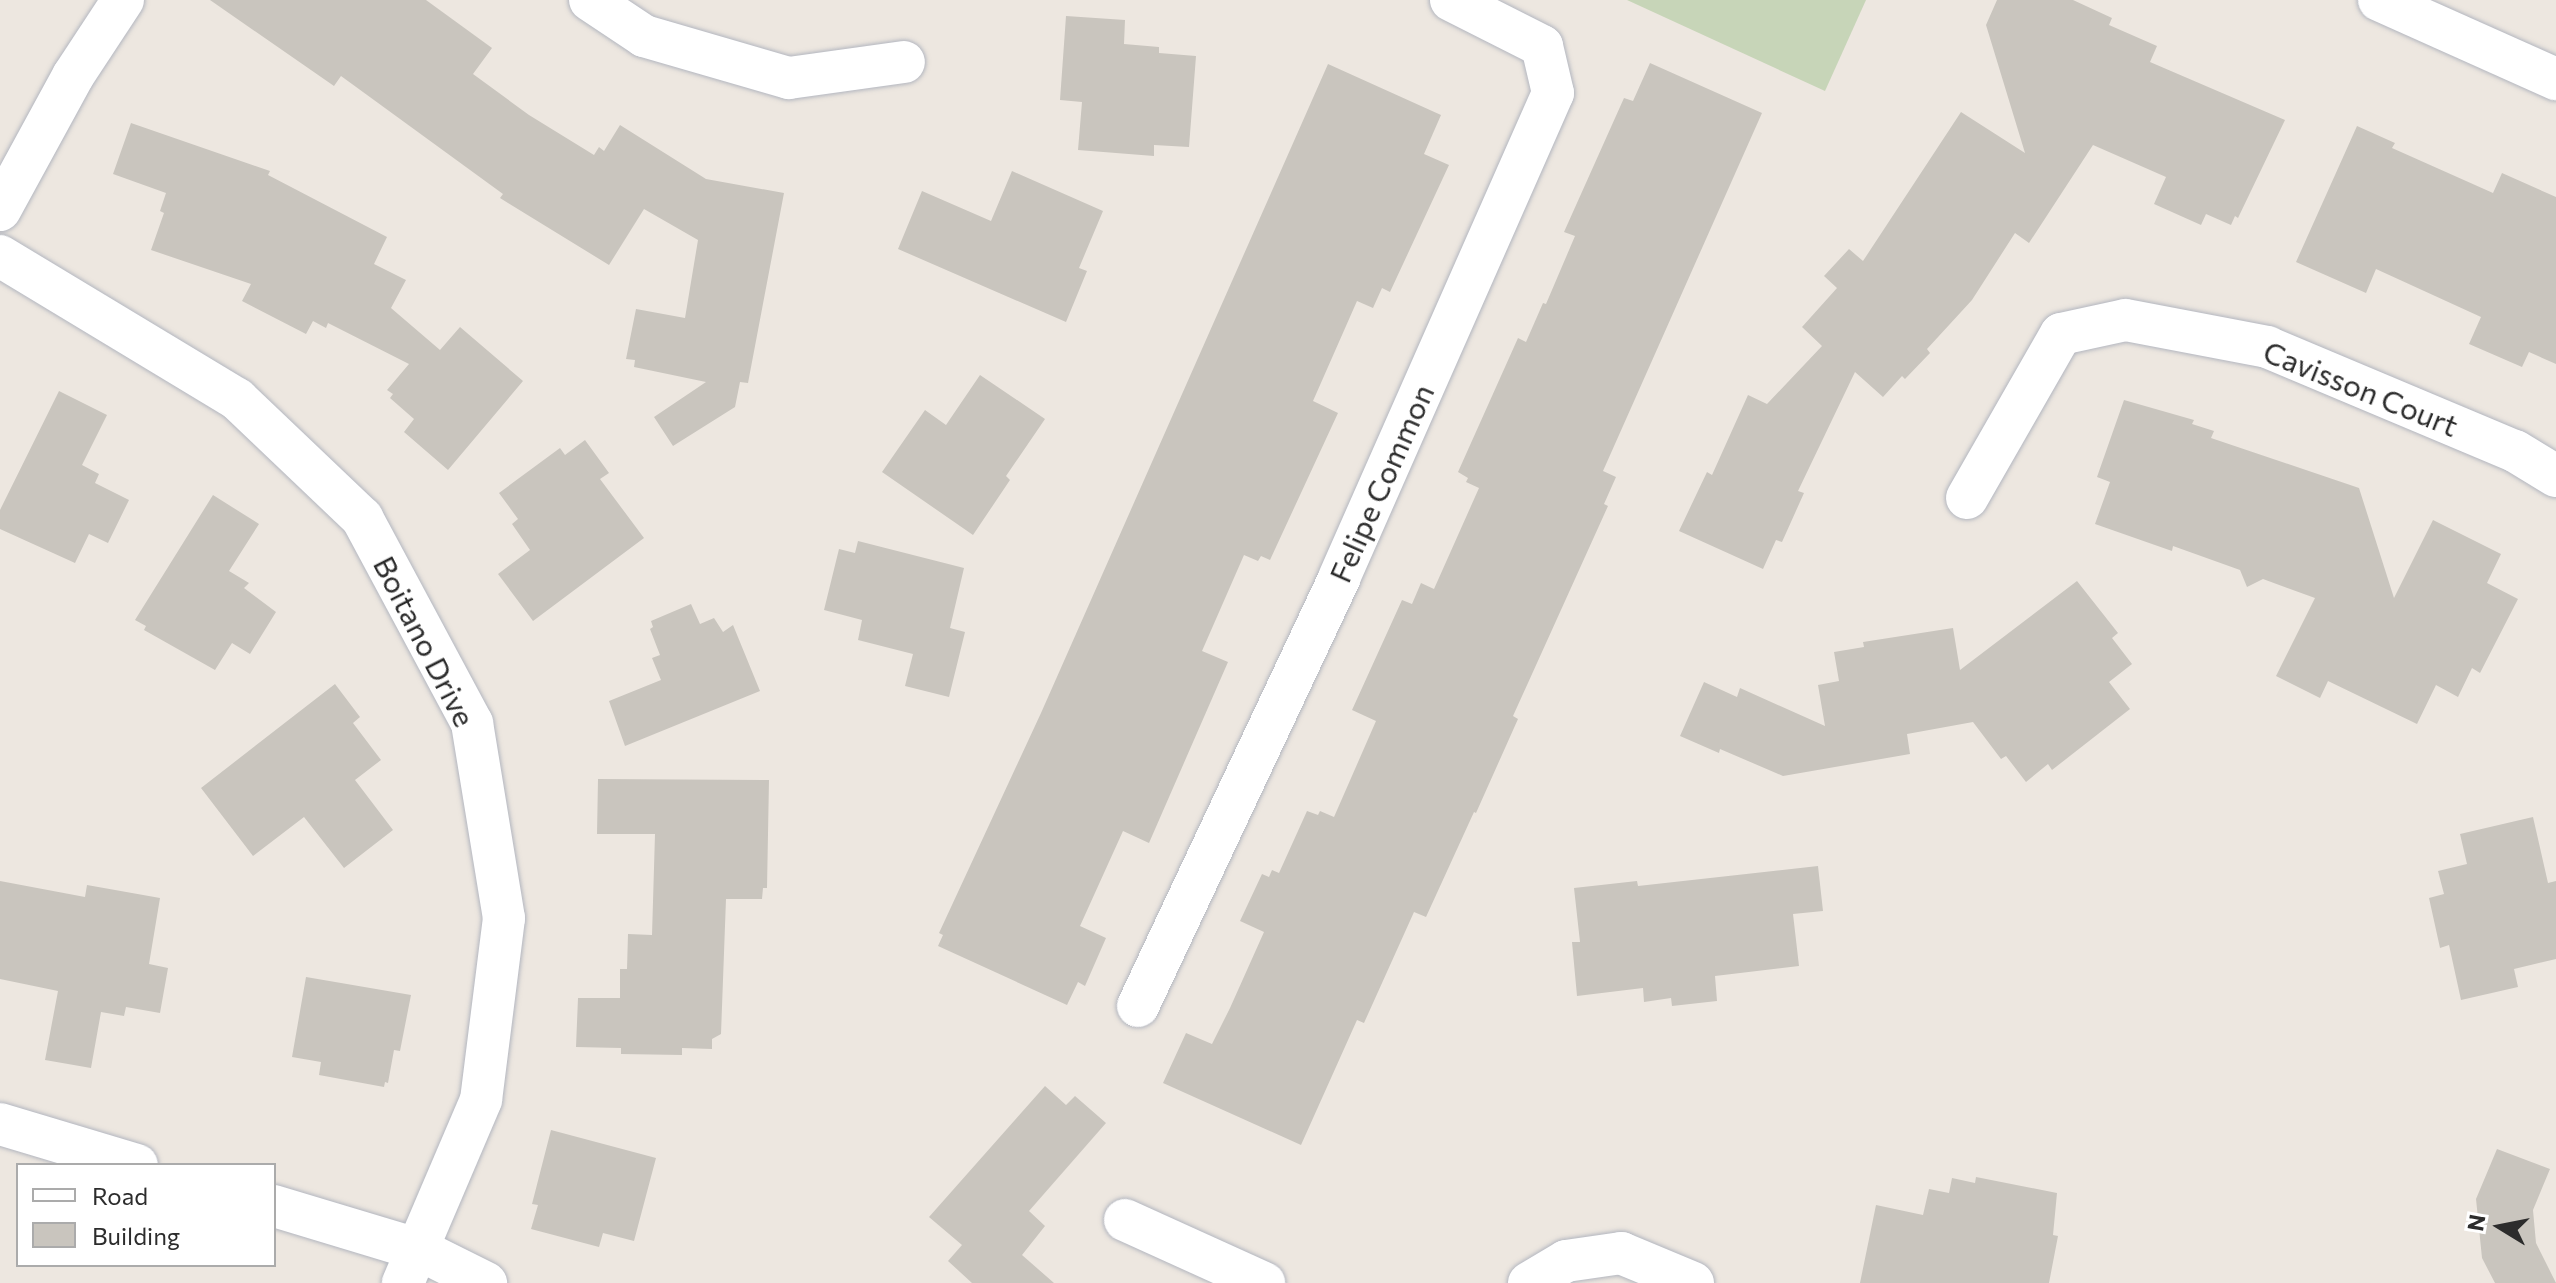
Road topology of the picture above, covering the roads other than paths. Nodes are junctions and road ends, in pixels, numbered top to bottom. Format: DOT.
graph roads {
  1 [pos="123,0"];
  2 [pos="590,0"];
  3 [pos="1451,0"];
  4 [pos="2379,0"];
  5 [pos="904,62"];
  6 [pos="2556,79"];
  7 [pos="0,210"];
  8 [pos="0,256"];
  9 [pos="2556,476"];
  10 [pos="1967,498"];
  11 [pos="1138,1006"];
  12 [pos="0,1124"];
  13 [pos="130,1163"];
  14 [pos="276,1207"];
  15 [pos="1125,1220"];
  16 [pos="411,1266"];
  17 [pos="486,1283"];
  18 [pos="1264,1283"];
  19 [pos="1529,1283"];
  20 [pos="1693,1283"];
  1 -- 7 [label="street"];
  2 -- 5 [label="street"];
  3 -- 11 [label="street, Felipe Common"];
  4 -- 6 [label="street"];
  8 -- 16 [label="street, Boitano Drive"];
  9 -- 10 [label="street, Cavisson Court"];
  12 -- 13 [label="street"];
  14 -- 16 [label="street"];
  15 -- 18 [label="street"];
  16 -- 17 [label="street"];
  19 -- 20 [label="street"];
}
